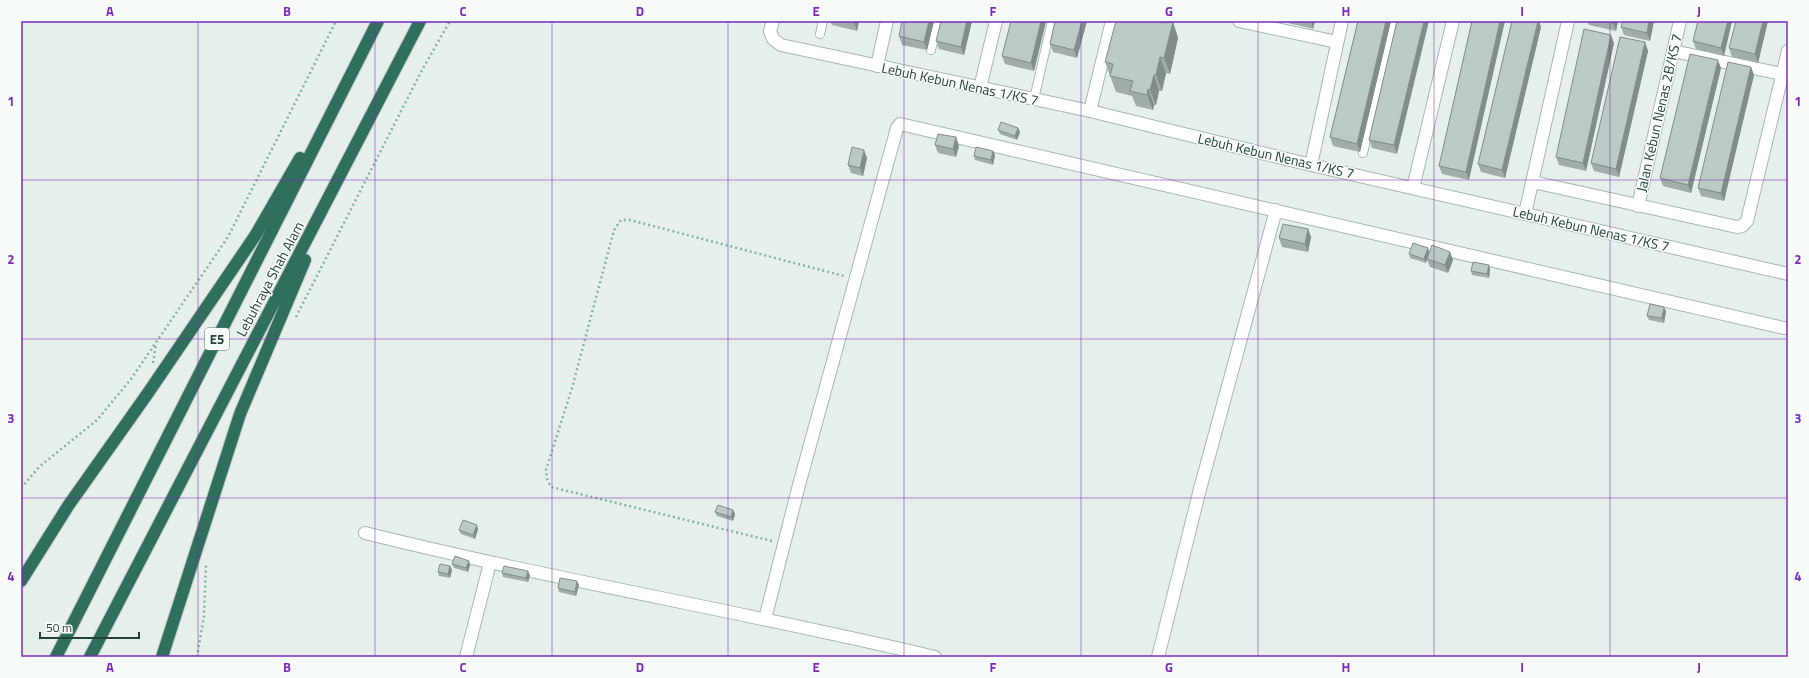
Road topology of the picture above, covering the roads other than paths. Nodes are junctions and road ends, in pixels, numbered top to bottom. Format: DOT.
graph roads {
  1 [pos="377,21"];
  2 [pos="420,21"];
  3 [pos="824,21"];
  4 [pos="887,21"];
  5 [pos="938,21"];
  6 [pos="996,21"];
  7 [pos="1052,21"];
  8 [pos="1112,21"];
  9 [pos="1239,21"];
  10 [pos="1342,21"];
  11 [pos="1394,21"];
  12 [pos="1453,21"];
  13 [pos="1568,21"];
  14 [pos="1680,21"];
  15 [pos="1277,25"];
  16 [pos="772,26"];
  17 [pos="820,34"];
  18 [pos="1337,42"];
  19 [pos="363,50"];
  20 [pos="931,50"];
  21 [pos="1673,51"];
  22 [pos="1788,51"];
  23 [pos="877,66"];
  24 [pos="1782,74"];
  25 [pos="980,88"];
  26 [pos="1034,99"];
  27 [pos="1090,111"];
  28 [pos="1363,153"];
  29 [pos="1310,165"];
  30 [pos="338,181"];
  31 [pos="1533,182"];
  32 [pos="1413,188"];
  33 [pos="1638,206"];
  34 [pos="1276,210"];
  35 [pos="1525,214"];
  36 [pos="1788,274"];
  37 [pos="1784,328"];
  38 [pos="365,534"];
  39 [pos="490,562"];
  40 [pos="21,581"];
  41 [pos="765,619"];
  42 [pos="56,657"];
  43 [pos="90,657"];
  44 [pos="162,657"];
  45 [pos="466,657"];
  46 [pos="935,657"];
  47 [pos="1158,657"];
  1 -- 19 [label="highway"];
  2 -- 30 [label="highway, Lebuhraya Shah Alam / E5"];
  3 -- 17 [label="lane"];
  4 -- 23 [label="street"];
  5 -- 20 [label="lane"];
  6 -- 25 [label="street"];
  7 -- 26 [label="lane"];
  8 -- 27 [label="street"];
  9 -- 15 [label="street"];
  10 -- 18 [label="street"];
  11 -- 28 [label="lane"];
  12 -- 32 [label="street"];
  13 -- 31 [label="street"];
  14 -- 21 [label="street, Jalan Kebun Nenas 2B/KS 7"];
  15 -- 18 [label="street"];
  16 -- 23 [label="street, Lebuh Kebun Nenas 1/KS 7"];
  18 -- 29 [label="street"];
  19 -- 40 [label="highway"];
  19 -- 42 [label="highway, Lebuhraya Shah Alam / E5"];
  21 -- 24 [label="street"];
  21 -- 33 [label="street, Jalan Kebun Nenas 2B/KS 7"];
  22 -- 24 [label="street"];
  23 -- 25 [label="street, Lebuh Kebun Nenas 1/KS 7"];
  24 -- 33 [label="street"];
  25 -- 26 [label="street, Lebuh Kebun Nenas 1/KS 7"];
  26 -- 27 [label="street, Lebuh Kebun Nenas 1/KS 7"];
  27 -- 29 [label="street, Lebuh Kebun Nenas 1/KS 7"];
  29 -- 32 [label="street, Lebuh Kebun Nenas 1/KS 7"];
  30 -- 43 [label="highway, Lebuhraya Shah Alam / E5"];
  30 -- 44 [label="highway"];
  31 -- 33 [label="street"];
  31 -- 35 [label="street"];
  32 -- 35 [label="street, Lebuh Kebun Nenas 1/KS 7"];
  34 -- 37 [label="street"];
  34 -- 41 [label="street"];
  34 -- 47 [label="street"];
  35 -- 36 [label="street, Lebuh Kebun Nenas 1/KS 7"];
  38 -- 39 [label="street"];
  39 -- 41 [label="street"];
  39 -- 45 [label="street"];
  41 -- 46 [label="street"];
}
